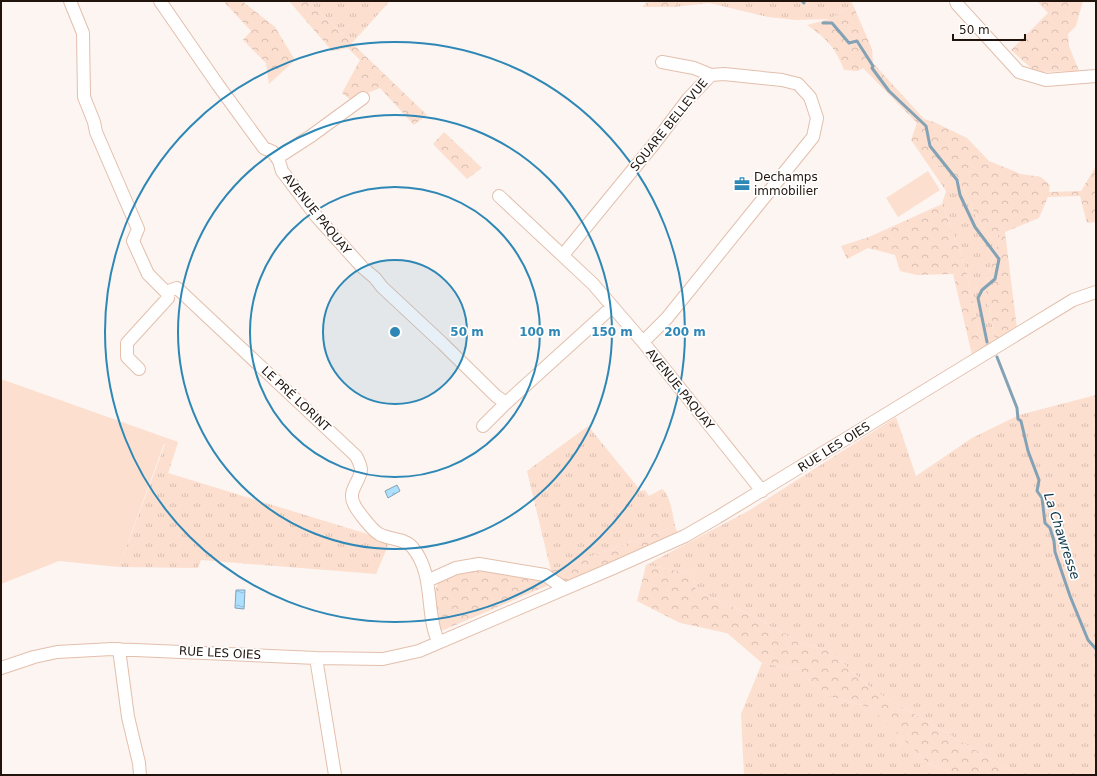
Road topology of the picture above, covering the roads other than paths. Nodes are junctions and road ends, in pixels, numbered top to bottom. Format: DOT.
graph roads {
  1 [pos="70,1"];
  2 [pos="956,1"];
  3 [pos="163,2"];
  4 [pos="662,62"];
  5 [pos="710,75"];
  6 [pos="1096,76"];
  7 [pos="363,98"];
  8 [pos="277,158"];
  9 [pos="499,196"];
  10 [pos="563,255"];
  11 [pos="166,292"];
  12 [pos="1096,292"];
  13 [pos="612,307"];
  14 [pos="643,342"];
  15 [pos="138,369"];
  16 [pos="506,403"];
  17 [pos="483,426"];
  18 [pos="762,491"];
  19 [pos="428,582"];
  20 [pos="564,588"];
  21 [pos="438,641"];
  22 [pos="119,649"];
  23 [pos="316,658"];
  24 [pos="1,668"];
  25 [pos="140,775"];
  26 [pos="335,775"];
  1 -- 11 [label="street"];
  2 -- 6 [label="street"];
  3 -- 8 [label="street, AVENUE PAQUAY"];
  4 -- 5 [label="street"];
  5 -- 10 [label="street, SQUARE BELLEVUE"];
  5 -- 14 [label="street, SQUARE BELLEVUE"];
  7 -- 8 [label="street"];
  8 -- 16 [label="street, AVENUE PAQUAY"];
  9 -- 10 [label="street"];
  10 -- 13 [label="street"];
  11 -- 15 [label="street"];
  11 -- 19 [label="street, LE PRÉ LORINT"];
  12 -- 18 [label="street, RUE LES OIES"];
  13 -- 14 [label="street, AVENUE PAQUAY"];
  13 -- 16 [label="street"];
  14 -- 18 [label="street, AVENUE PAQUAY"];
  16 -- 17 [label="street"];
  18 -- 20 [label="street, RUE LES OIES"];
  19 -- 20 [label="street"];
  19 -- 21 [label="street"];
  20 -- 21 [label="street, RUE LES OIES"];
  21 -- 23 [label="street, RUE LES OIES"];
  22 -- 23 [label="street, RUE LES OIES"];
  22 -- 24 [label="street, RUE LES OIES"];
  22 -- 25 [label="street"];
  23 -- 26 [label="street"];
}
